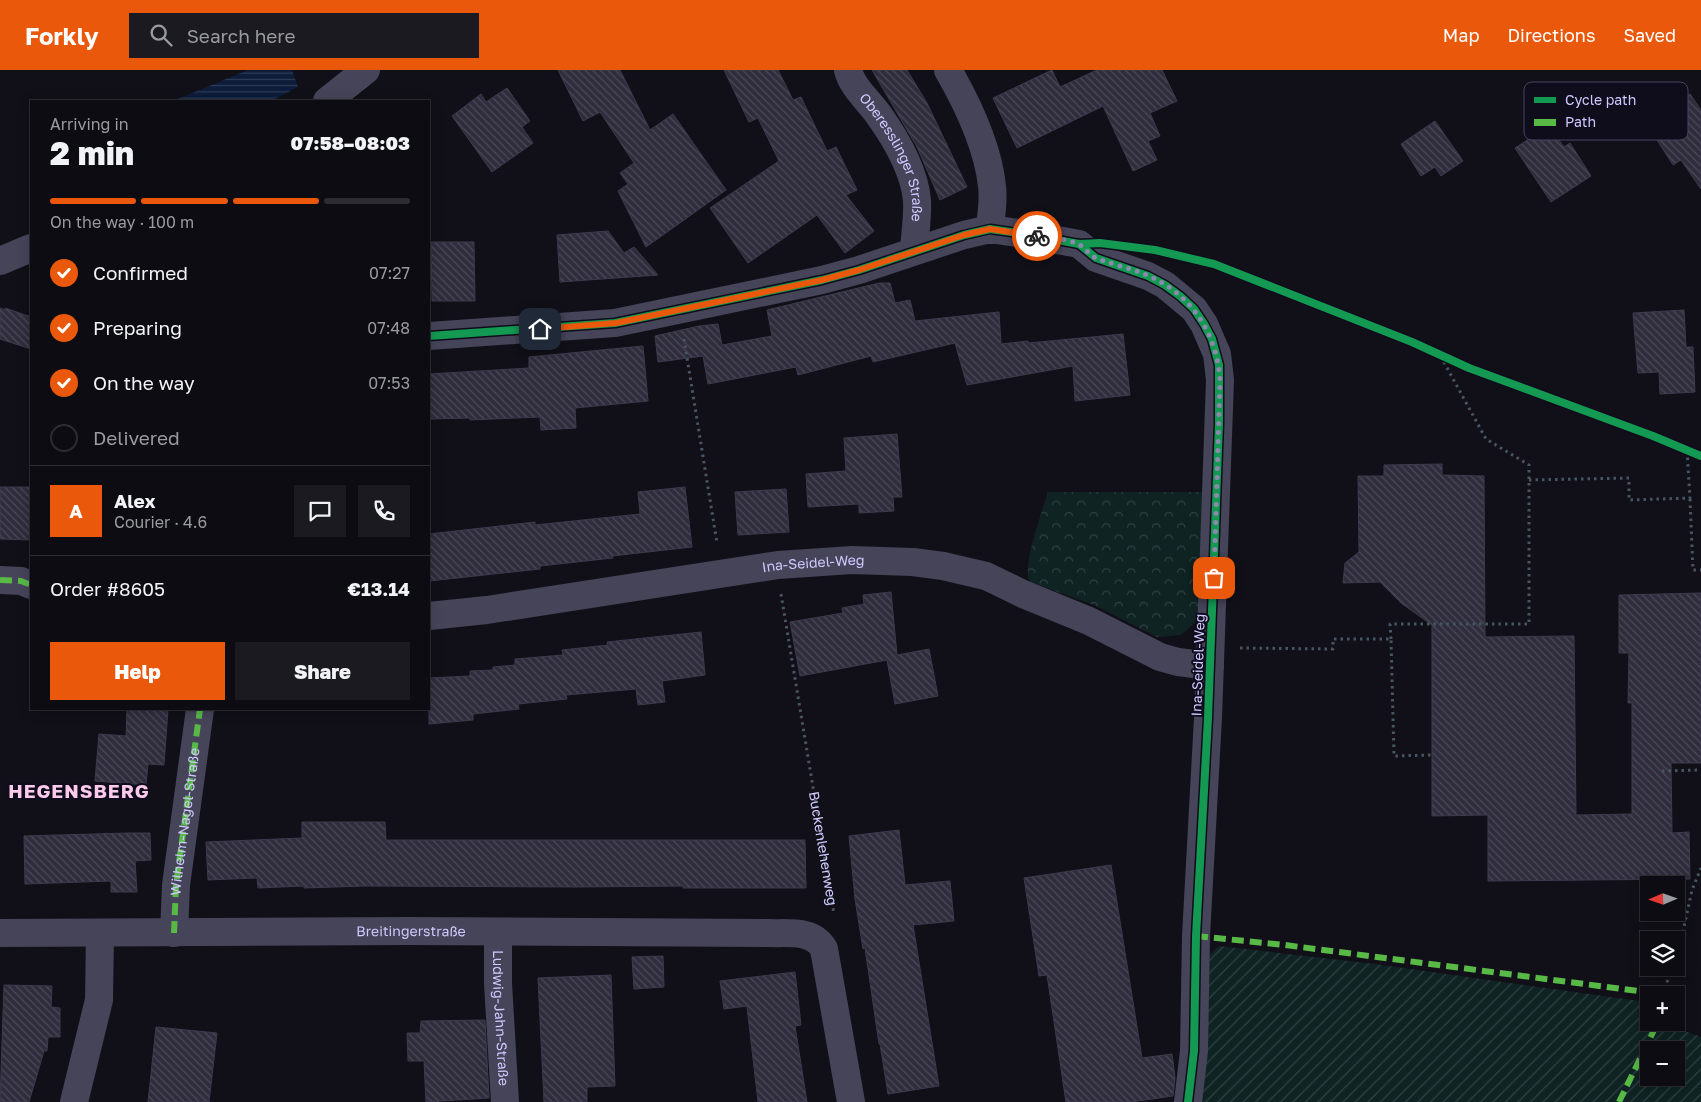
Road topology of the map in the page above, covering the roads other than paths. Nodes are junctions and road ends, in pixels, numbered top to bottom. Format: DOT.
graph roads {
  1 [pos="366,70"];
  2 [pos="848,70"];
  3 [pos="948,70"];
  4 [pos="327,100"];
  5 [pos="990,229"];
  6 [pos="30,250"];
  7 [pos="914,250"];
  8 [pos="0,261"];
  9 [pos="430,336"];
  10 [pos="0,580"];
  11 [pos="30,585"];
  12 [pos="430,616"];
  13 [pos="1210,657"];
  14 [pos="200,710"];
  15 [pos="0,933"];
  16 [pos="100,933"];
  17 [pos="174,933"];
  18 [pos="498,933"];
  19 [pos="74,1102"];
  20 [pos="505,1102"];
  21 [pos="851,1102"];
  22 [pos="1188,1102"];
  1 -- 4 [label="street"];
  2 -- 7 [label="street, Oberesslinger Straße"];
  3 -- 5 [label="street"];
  5 -- 7 [label="street"];
  5 -- 13 [label="street, Ina-Seidel-Weg"];
  6 -- 8 [label="street"];
  7 -- 9 [label="street"];
  10 -- 11 [label="street"];
  12 -- 13 [label="street, Ina-Seidel-Weg"];
  13 -- 22 [label="street, Ina-Seidel-Weg"];
  14 -- 17 [label="street, Wilhelm-Nagel-Straße"];
  15 -- 16 [label="street, Breitingerstraße"];
  16 -- 17 [label="street, Breitingerstraße"];
  16 -- 19 [label="street"];
  17 -- 18 [label="street, Breitingerstraße"];
  18 -- 20 [label="street, Ludwig-Jahn-Straße"];
  18 -- 21 [label="street, Breitingerstraße"];
}
